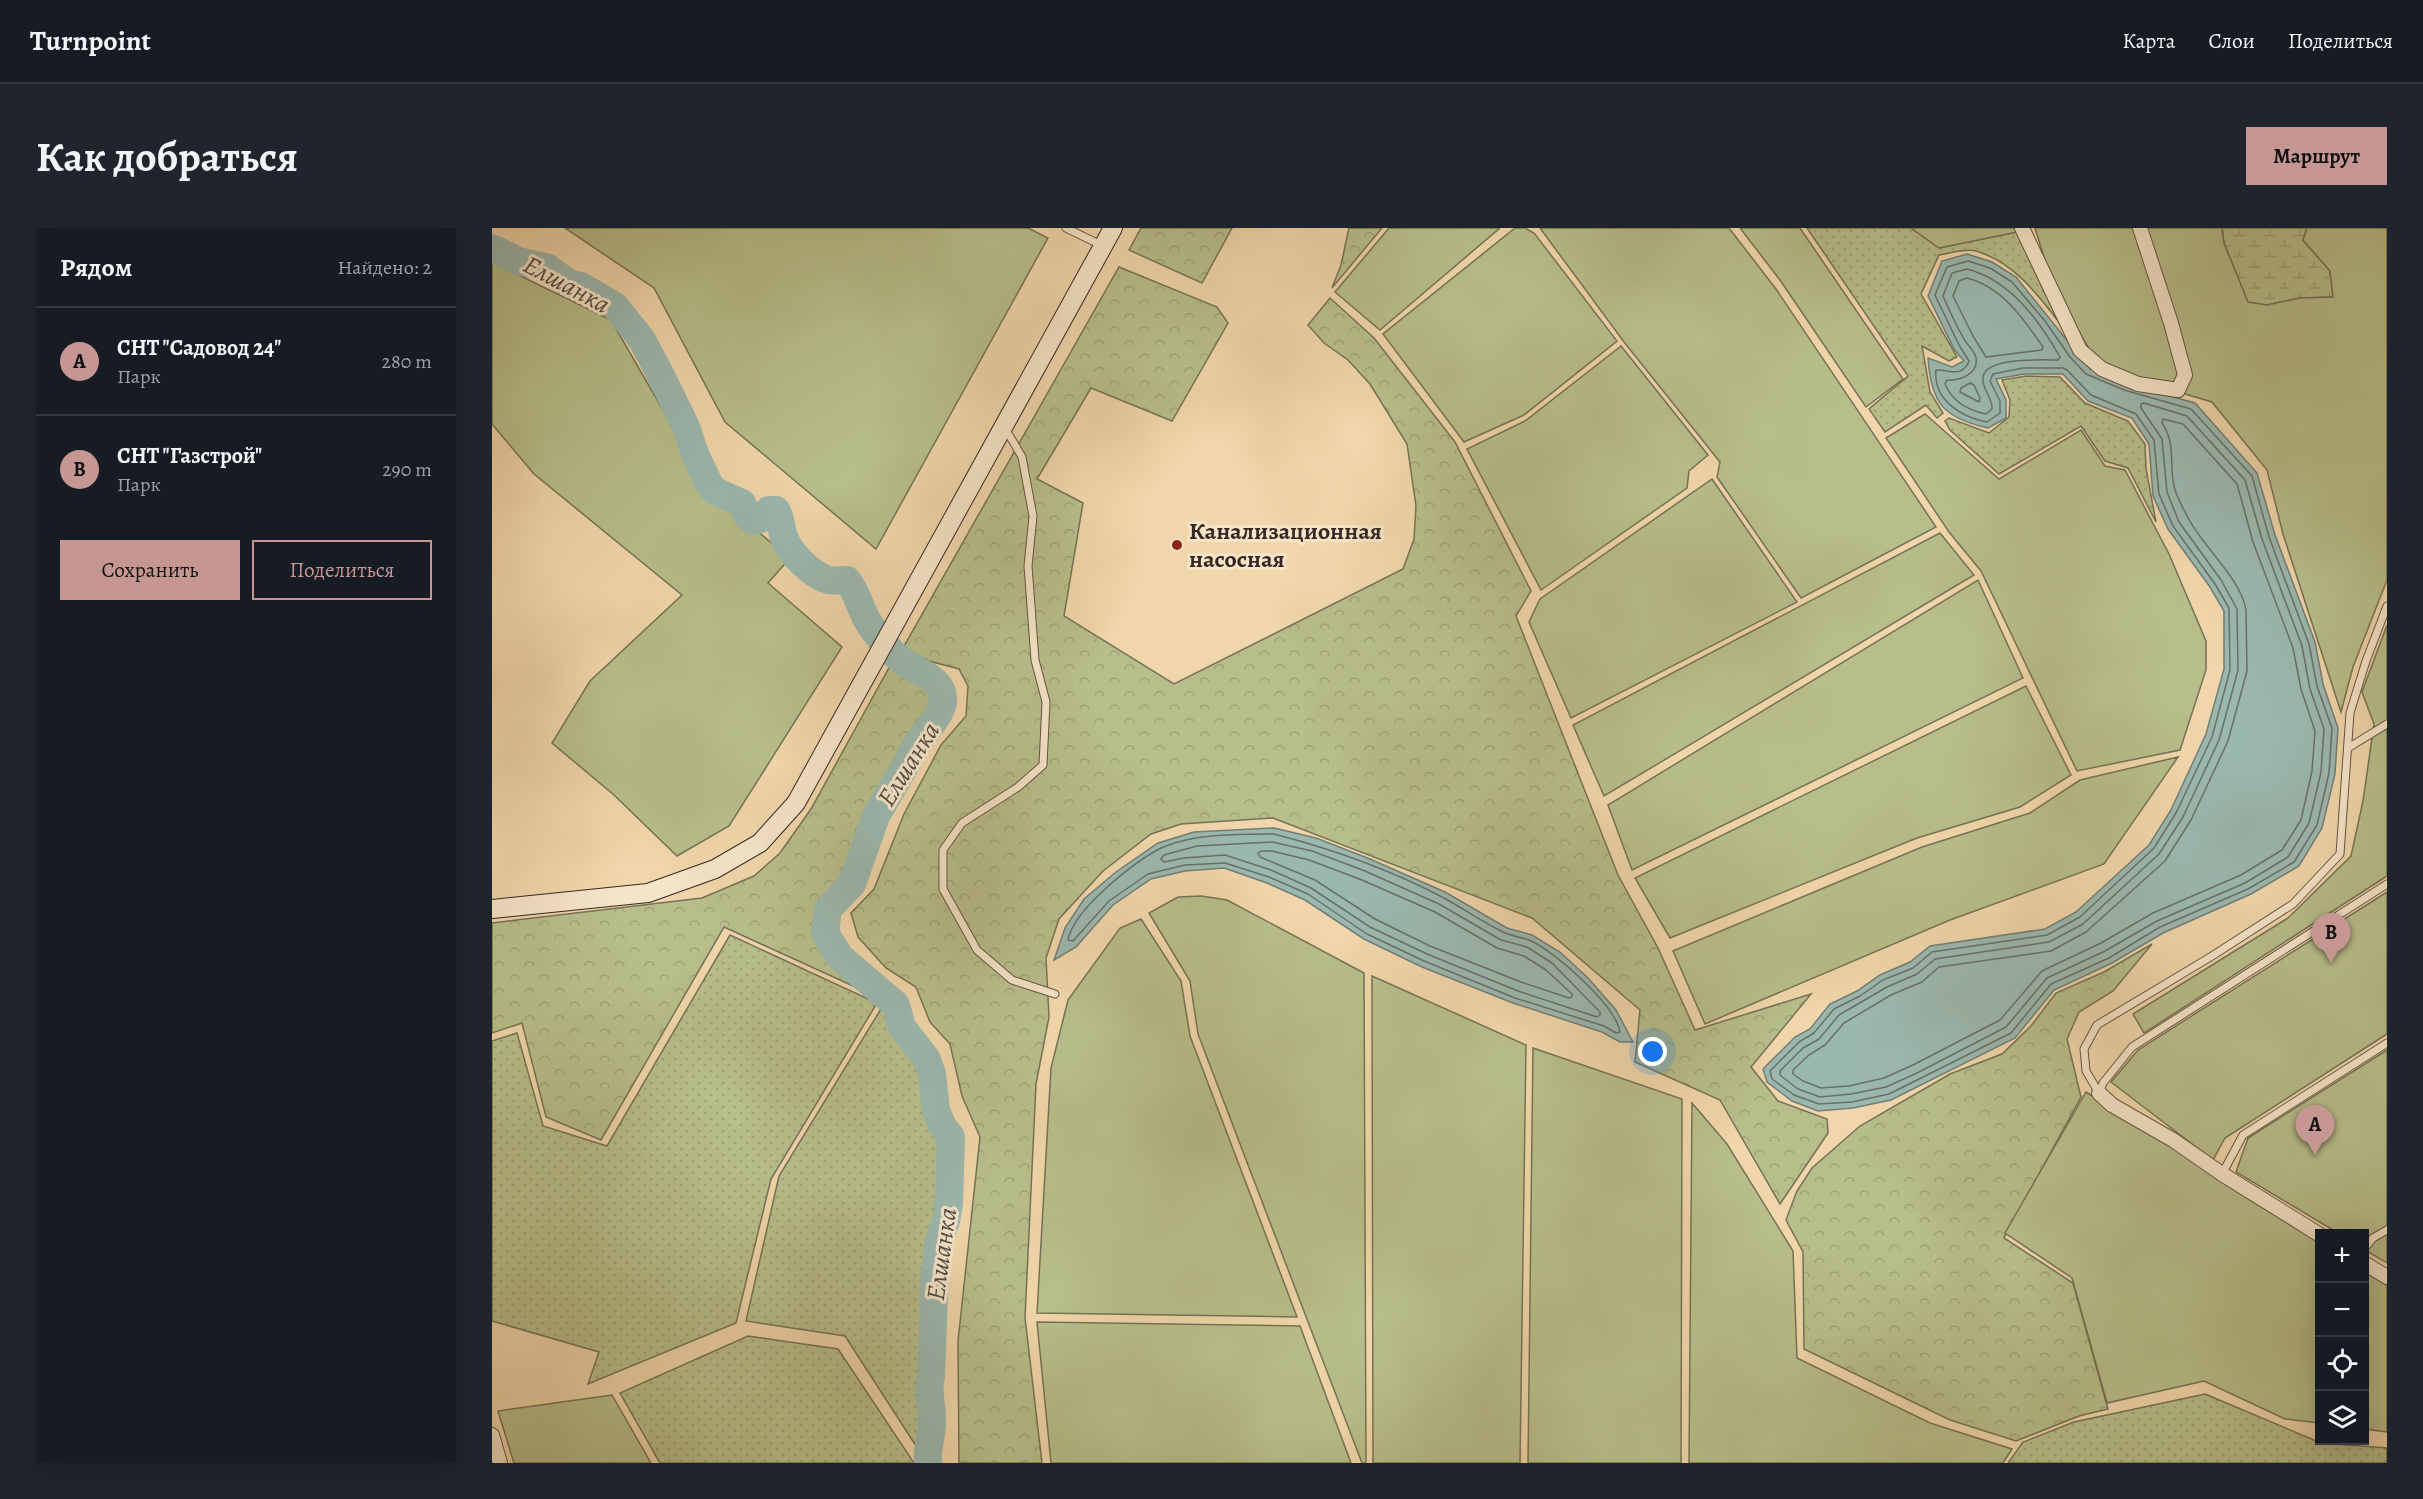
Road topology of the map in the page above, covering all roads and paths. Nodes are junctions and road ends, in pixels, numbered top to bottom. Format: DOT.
graph roads {
  1 [pos="1065,228"];
  2 [pos="1113,228"];
  3 [pos="2022,228"];
  4 [pos="2140,228"];
  5 [pos="1103,246"];
  6 [pos="1004,426"];
  7 [pos="2387,606"];
  8 [pos="2387,724"];
  9 [pos="2348,748"];
  10 [pos="2387,884"];
  11 [pos="492,909"];
  12 [pos="1055,994"];
  13 [pos="2387,1043"];
  14 [pos="2099,1093"];
  15 [pos="2222,1174"];
  16 [pos="2387,1230"];
  17 [pos="2315,1232"];
  18 [pos="2369,1243"];
  19 [pos="2369,1266"];
  20 [pos="2387,1277"];
  21 [pos="492,1435"];
  22 [pos="500,1463"];
  1 -- 5 [label="lane"];
  2 -- 5 [label="main road"];
  3 -- 4 [label="street"];
  5 -- 6 [label="main road"];
  6 -- 11 [label="main road"];
  6 -- 12 [label="lane"];
  7 -- 9 [label="lane"];
  8 -- 9 [label="lane"];
  9 -- 14 [label="lane"];
  10 -- 14 [label="lane"];
  13 -- 15 [label="lane"];
  14 -- 15 [label="street"];
  15 -- 17 [label="street"];
  16 -- 18 [label="lane"];
  19 -- 20 [label="street"];
  21 -- 22 [label="street"];
}
